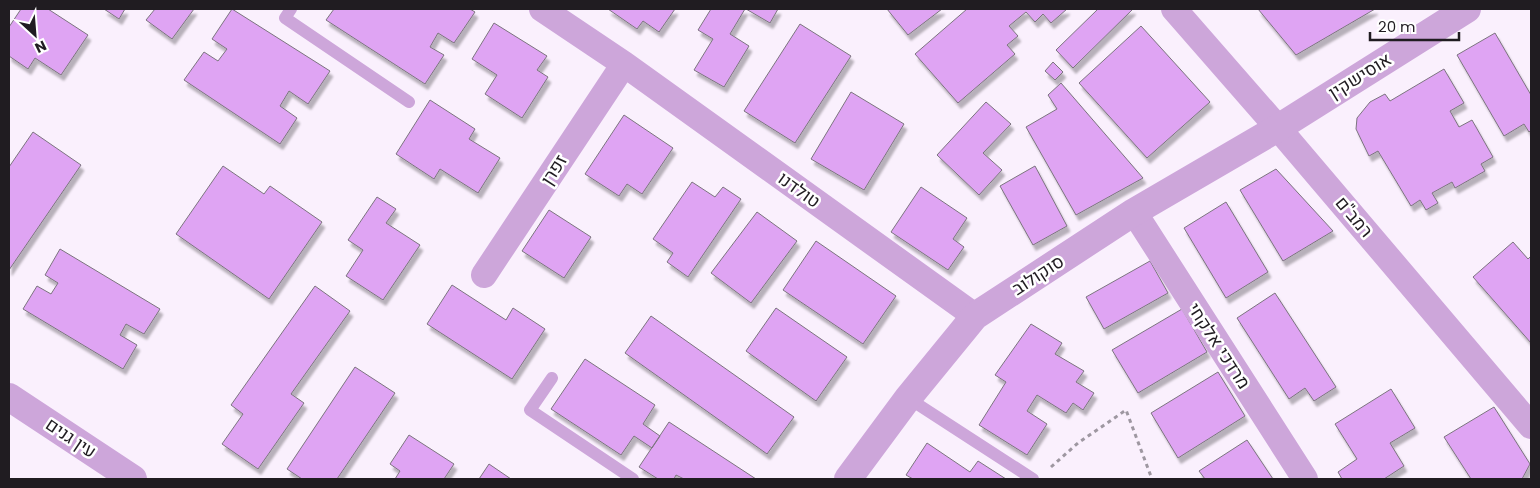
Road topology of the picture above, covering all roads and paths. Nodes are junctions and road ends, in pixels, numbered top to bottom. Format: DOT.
graph roads {
  1 [pos="291,9"];
  2 [pos="542,9"];
  3 [pos="1174,9"];
  4 [pos="1467,9"];
  5 [pos="624,64"];
  6 [pos="409,102"];
  7 [pos="1278,128"];
  8 [pos="1134,212"];
  9 [pos="484,275"];
  10 [pos="974,316"];
  11 [pos="552,378"];
  12 [pos="9,398"];
  13 [pos="908,398"];
  14 [pos="1522,405"];
  15 [pos="1531,426"];
  16 [pos="1039,476"];
  17 [pos="133,479"];
  18 [pos="632,479"];
  19 [pos="848,479"];
  20 [pos="1152,479"];
  21 [pos="1305,479"];
  1 -- 6 [label="lane"];
  2 -- 5 [label="street, טולדנו"];
  3 -- 7 [label="street, רמב\"ם"];
  4 -- 7 [label="street, אוסישקין"];
  5 -- 9 [label="street, זפרן"];
  5 -- 10 [label="street, טולדנו"];
  7 -- 8 [label="street, סוקולוב"];
  7 -- 14 [label="street, רמב\"ם"];
  8 -- 10 [label="street, סוקולוב"];
  8 -- 21 [label="street, מרדכי אלקחי"];
  10 -- 13 [label="street, סוקולוב"];
  11 -- 18 [label="lane"];
  12 -- 17 [label="street, עין גנים"];
  13 -- 16 [label="lane"];
  13 -- 19 [label="street, סוקולוב"];
  14 -- 15 [label="street, רמב\"ם"];
  16 -- 20 [label="path"];
}
